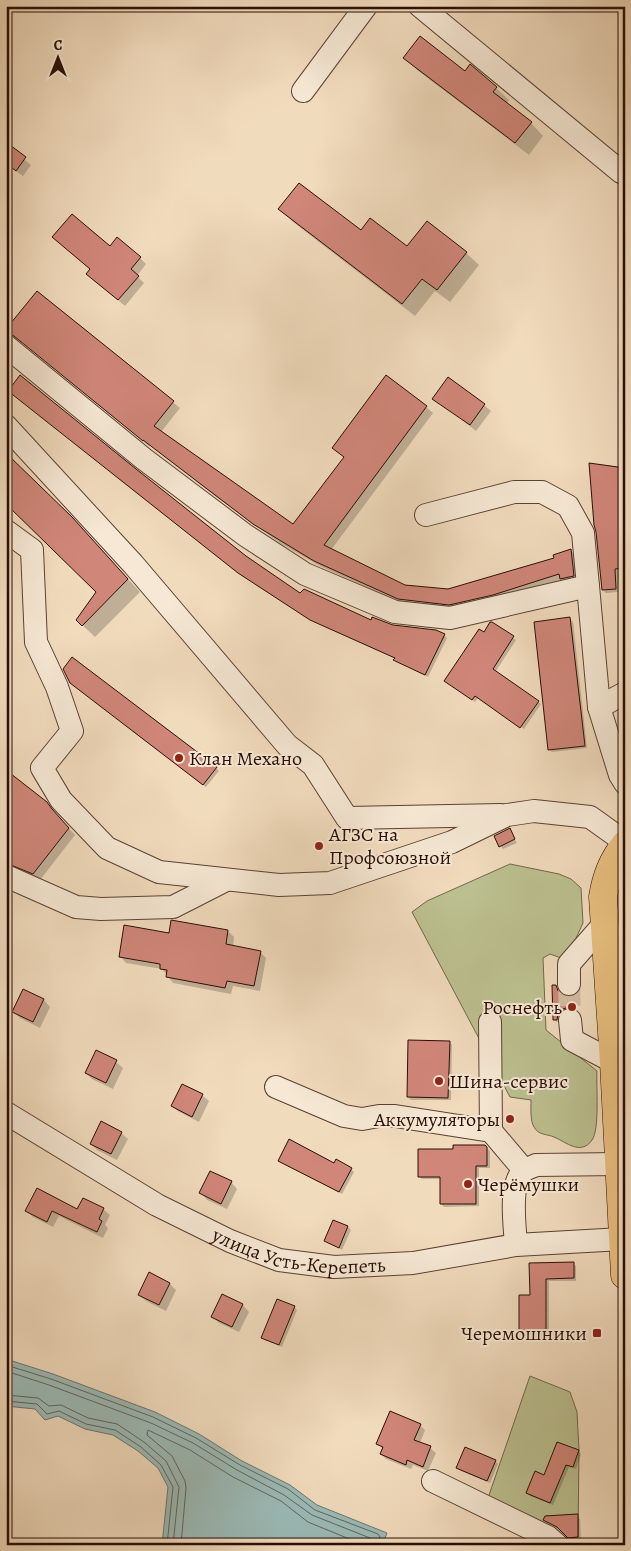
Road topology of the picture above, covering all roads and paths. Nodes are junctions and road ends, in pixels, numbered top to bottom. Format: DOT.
graph roads {
  1 [pos="366,6"];
  2 [pos="420,6"];
  3 [pos="303,91"];
  4 [pos="625,173"];
  5 [pos="6,346"];
  6 [pos="6,426"];
  7 [pos="426,515"];
  8 [pos="6,531"];
  9 [pos="588,586"];
  10 [pos="625,693"];
  11 [pos="599,706"];
  12 [pos="625,783"];
  13 [pos="507,815"];
  14 [pos="625,844"];
  15 [pos="6,876"];
  16 [pos="226,880"];
  17 [pos="604,924"];
  18 [pos="569,984"];
  19 [pos="570,1020"];
  20 [pos="490,1022"];
  21 [pos="614,1062"];
  22 [pos="276,1087"];
  23 [pos="6,1113"];
  24 [pos="492,1131"];
  25 [pos="619,1164"];
  26 [pos="524,1170"];
  27 [pos="624,1239"];
  28 [pos="516,1245"];
  29 [pos="625,1275"];
  30 [pos="433,1481"];
  31 [pos="557,1545"];
  1 -- 3 [label="street"];
  2 -- 4 [label="street"];
  5 -- 9 [label="street"];
  6 -- 13 [label="street"];
  7 -- 9 [label="street"];
  8 -- 16 [label="street"];
  9 -- 11 [label="street"];
  10 -- 11 [label="street"];
  11 -- 12 [label="street"];
  13 -- 14 [label="street"];
  13 -- 16 [label="street"];
  14 -- 17 [label="main road"];
  15 -- 16 [label="street"];
  17 -- 18 [label="street"];
  17 -- 21 [label="main road"];
  19 -- 21 [label="street"];
  20 -- 24 [label="street"];
  21 -- 25 [label="main road"];
  22 -- 24 [label="street"];
  23 -- 28 [label="street, улица Усть-Керепеть"];
  24 -- 26 [label="street"];
  25 -- 26 [label="street"];
  25 -- 27 [label="main road"];
  26 -- 28 [label="street"];
  27 -- 28 [label="street, улица Усть-Керепеть"];
  27 -- 29 [label="main road"];
  30 -- 31 [label="street"];
}
